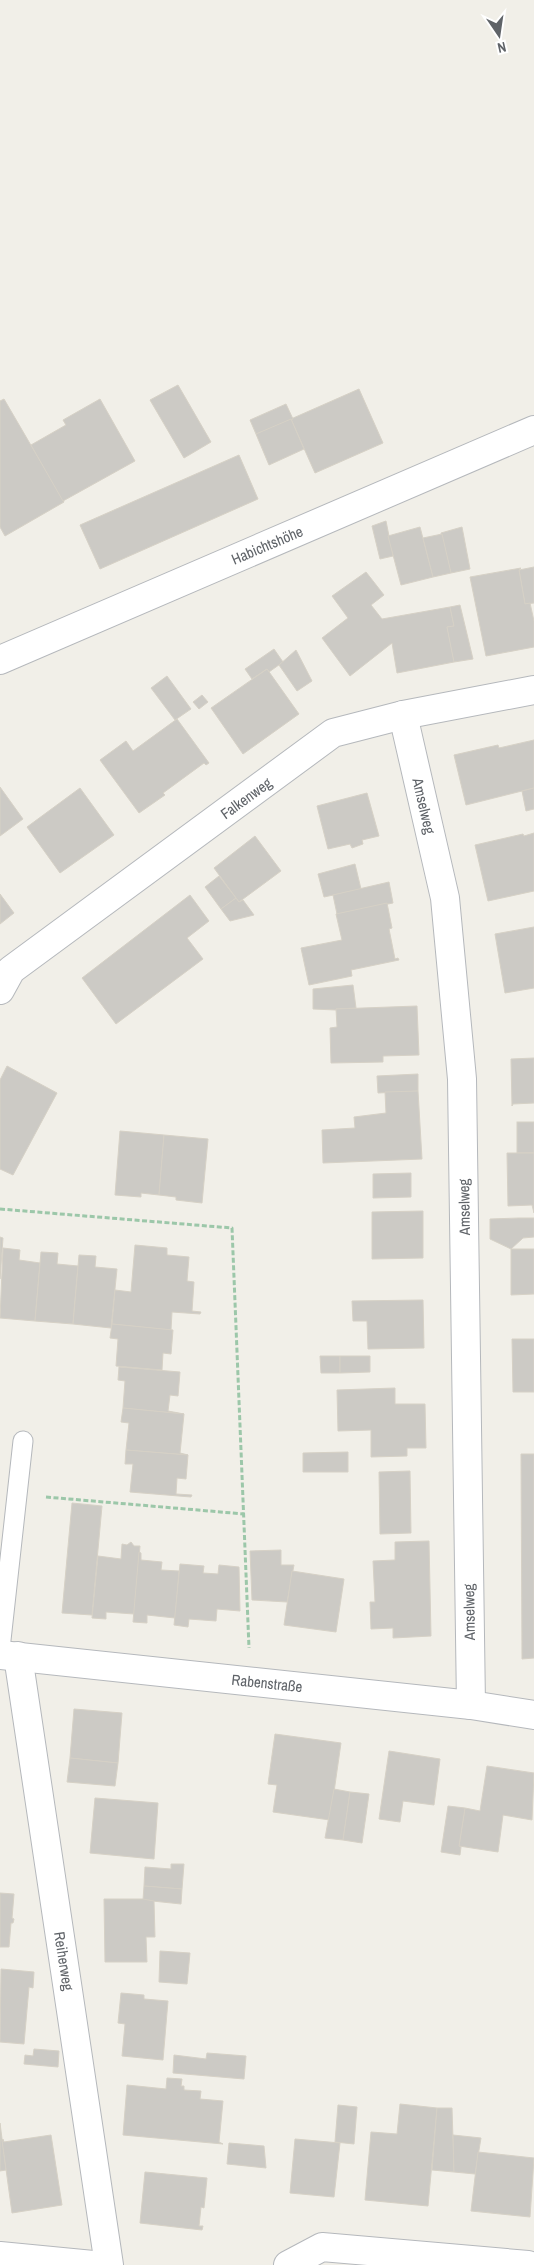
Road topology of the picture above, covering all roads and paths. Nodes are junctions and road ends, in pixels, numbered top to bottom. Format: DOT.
graph roads {
  1 [pos="534,430"];
  2 [pos="0,660"];
  3 [pos="534,690"];
  4 [pos="403,715"];
  5 [pos="0,990"];
  6 [pos="0,1209"];
  7 [pos="22,1441"];
  8 [pos="17,1494"];
  9 [pos="244,1514"];
  10 [pos="6,1653"];
  11 [pos="251,1681"];
  12 [pos="471,1705"];
  13 [pos="534,1715"];
  14 [pos="0,2256"];
  15 [pos="412,2260"];
  16 [pos="93,2265"];
  17 [pos="109,2265"];
  18 [pos="288,2265"];
  19 [pos="528,2265"];
  1 -- 2 [label="street, Habichtshöhe"];
  3 -- 4 [label="street, Falkenweg"];
  4 -- 5 [label="street, Falkenweg"];
  4 -- 12 [label="street, Amselweg"];
  6 -- 9 [label="path"];
  7 -- 8 [label="lane"];
  8 -- 9 [label="path"];
  8 -- 10 [label="lane"];
  9 -- 11 [label="path"];
  10 -- 11 [label="street, Rabenstraße"];
  10 -- 17 [label="street, Reiherweg"];
  11 -- 12 [label="street, Rabenstraße"];
  12 -- 13 [label="street, Rabenstraße"];
  14 -- 16 [label="street"];
  15 -- 18 [label="street"];
  15 -- 19 [label="street"];
}
